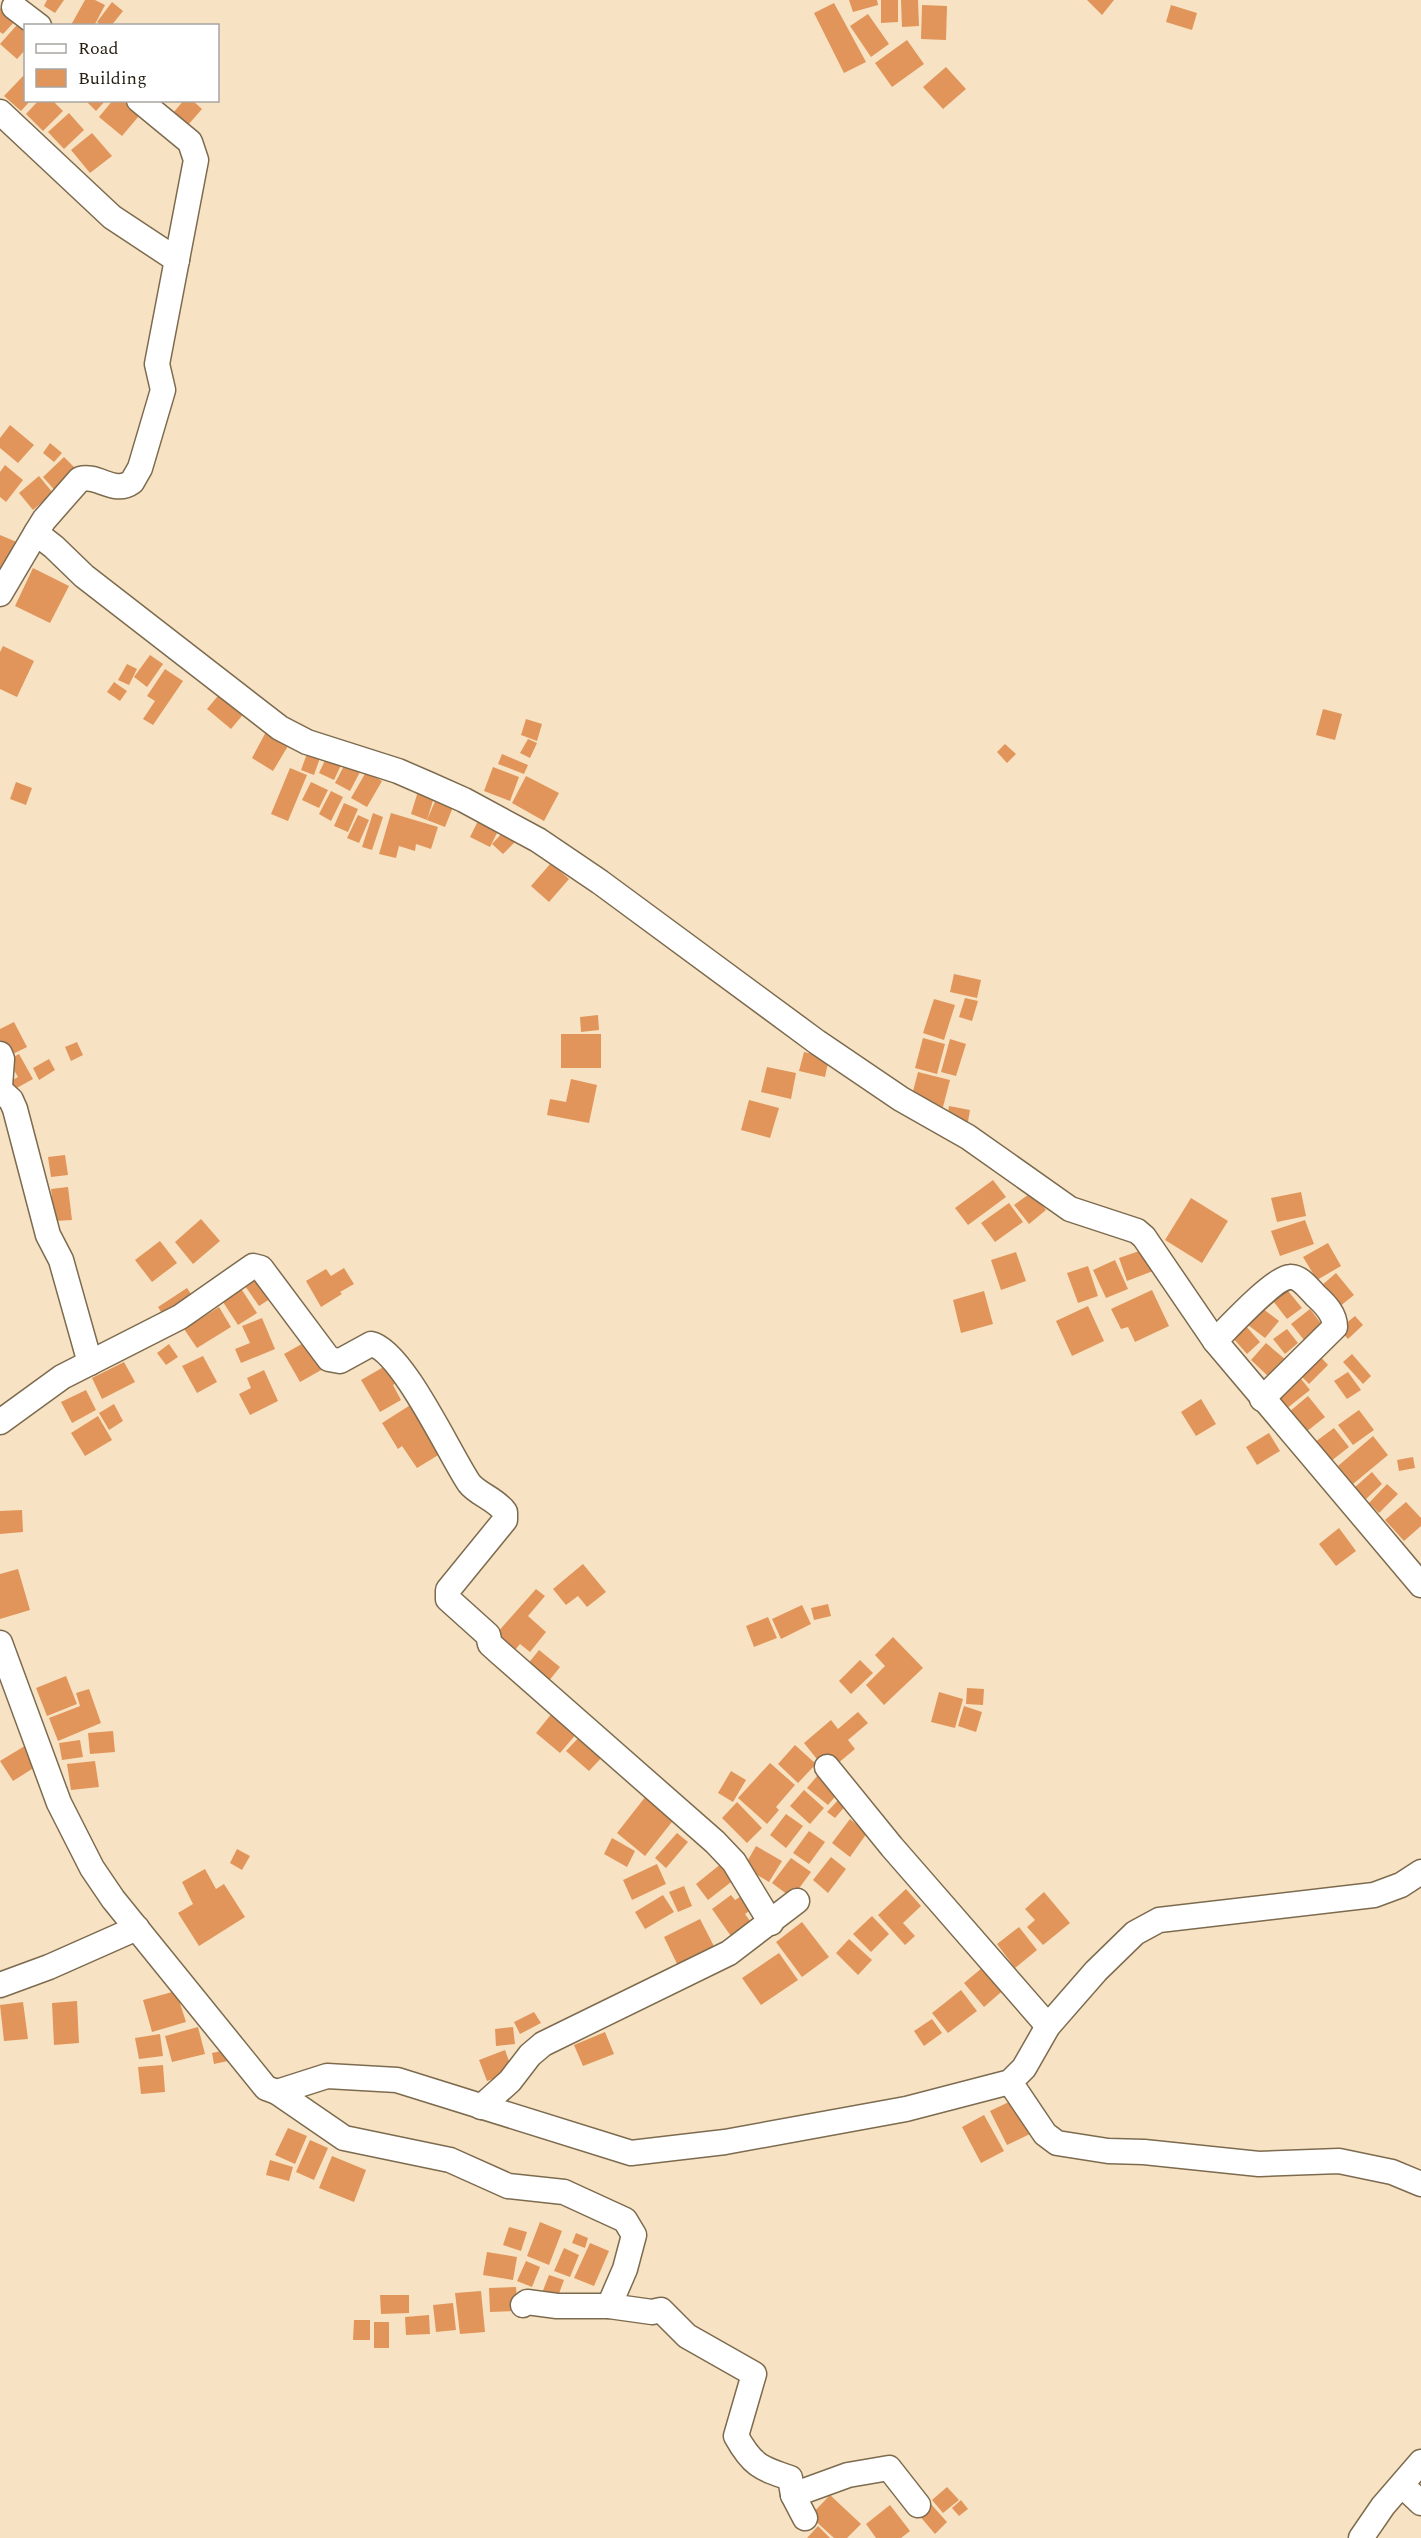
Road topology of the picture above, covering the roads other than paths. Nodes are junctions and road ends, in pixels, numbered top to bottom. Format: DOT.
graph roads {
  1 [pos="14,7"];
  2 [pos="36,24"];
  3 [pos="142,102"];
  4 [pos="0,112"];
  5 [pos="177,260"];
  6 [pos="36,533"];
  7 [pos="0,594"];
  8 [pos="0,1054"];
  9 [pos="0,1088"];
  10 [pos="1215,1341"];
  11 [pos="90,1363"];
  12 [pos="1262,1399"];
  13 [pos="0,1422"];
  14 [pos="1421,1585"];
  15 [pos="0,1643"];
  16 [pos="827,1767"];
  17 [pos="1421,1872"];
  18 [pos="797,1901"];
  19 [pos="771,1923"];
  20 [pos="137,1928"];
  21 [pos="0,1985"];
  22 [pos="1048,2026"];
  23 [pos="1010,2082"];
  24 [pos="278,2092"];
  25 [pos="481,2108"];
  26 [pos="1421,2184"];
  27 [pos="523,2305"];
  28 [pos="609,2306"];
  29 [pos="1421,2462"];
  30 [pos="1402,2485"];
  31 [pos="793,2495"];
  32 [pos="1421,2503"];
  33 [pos="918,2505"];
  34 [pos="805,2518"];
  35 [pos="1361,2538"];
  1 -- 2 [label="street"];
  3 -- 5 [label="street"];
  4 -- 5 [label="street"];
  5 -- 6 [label="street"];
  6 -- 7 [label="street"];
  6 -- 10 [label="street"];
  8 -- 9 [label="street"];
  9 -- 11 [label="street"];
  10 -- 12 [label="street"];
  10 -- 12 [label="street"];
  11 -- 13 [label="street"];
  11 -- 19 [label="street"];
  12 -- 14 [label="street"];
  15 -- 20 [label="street"];
  16 -- 22 [label="street"];
  17 -- 22 [label="street"];
  18 -- 19 [label="street"];
  19 -- 25 [label="street"];
  20 -- 21 [label="street"];
  20 -- 24 [label="street"];
  22 -- 23 [label="street"];
  23 -- 25 [label="street"];
  23 -- 26 [label="street"];
  24 -- 25 [label="street"];
  24 -- 28 [label="street"];
  27 -- 28 [label="street"];
  28 -- 31 [label="street"];
  29 -- 30 [label="street"];
  30 -- 32 [label="street"];
  30 -- 35 [label="street"];
  31 -- 33 [label="street"];
  31 -- 34 [label="street"];
}
